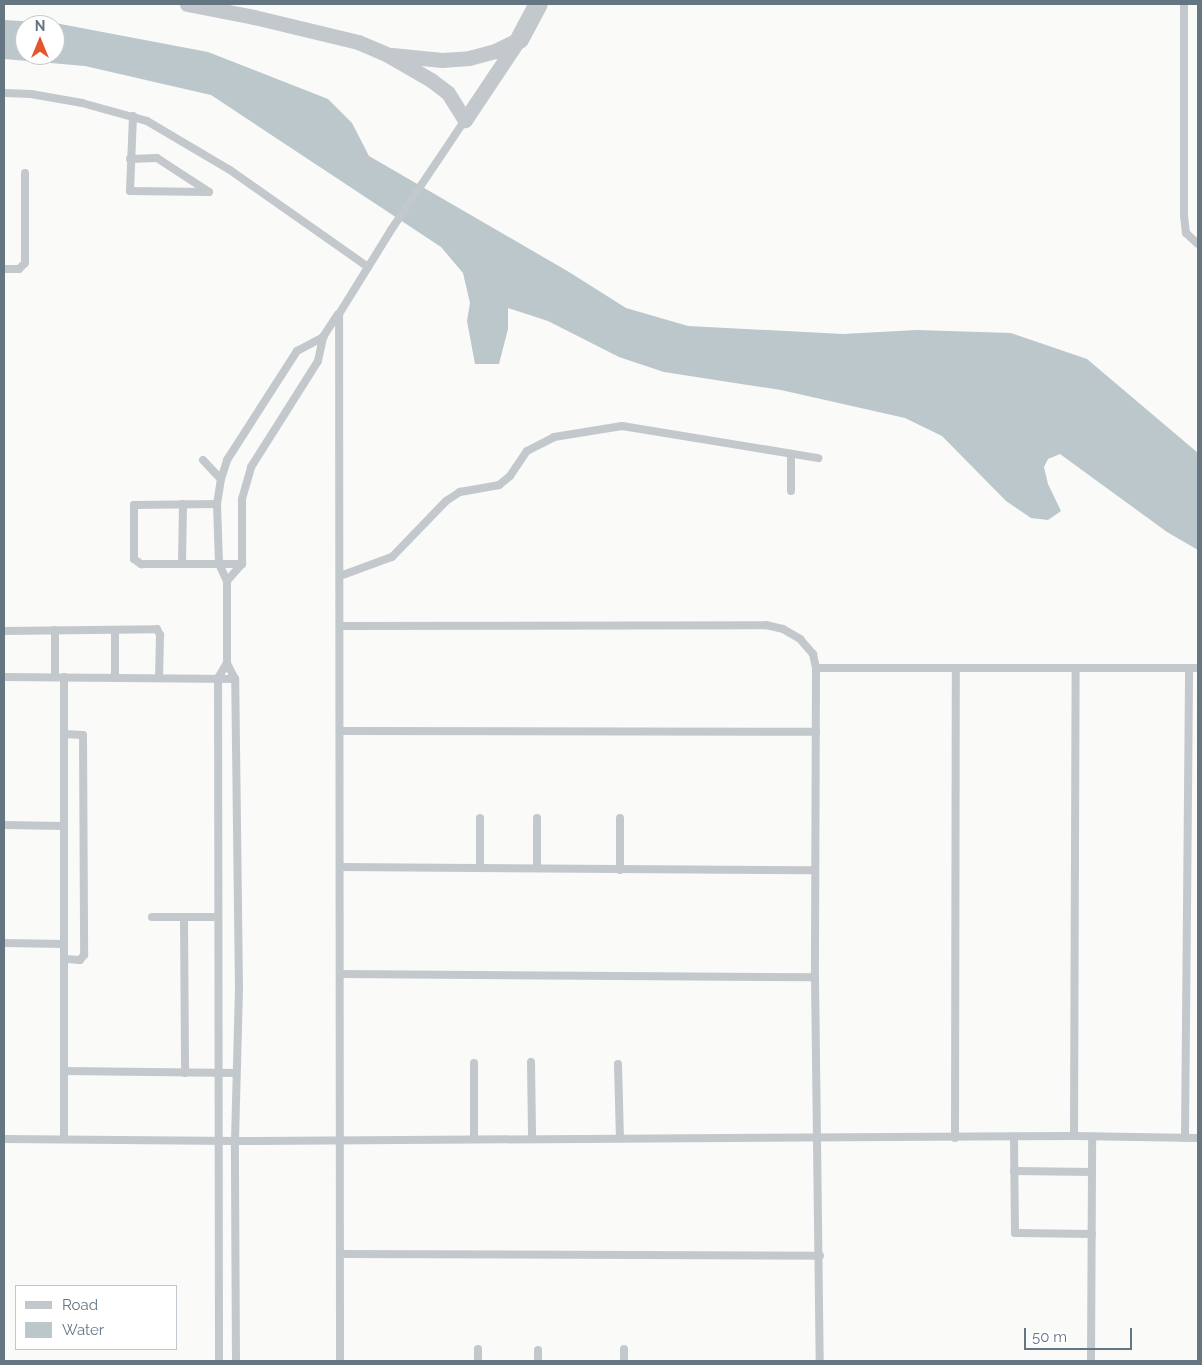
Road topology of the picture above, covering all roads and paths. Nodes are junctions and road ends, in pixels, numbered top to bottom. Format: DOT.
graph roads {
  1 [pos="186,4"];
  2 [pos="538,4"];
  3 [pos="1184,4"];
  4 [pos="519,39"];
  5 [pos="386,54"];
  6 [pos="4,93"];
  7 [pos="133,116"];
  8 [pos="465,120"];
  9 [pos="130,159"];
  10 [pos="26,172"];
  11 [pos="1198,244"];
  12 [pos="368,267"];
  13 [pos="4,269"];
  14 [pos="339,314"];
  15 [pos="323,337"];
  16 [pos="791,455"];
  17 [pos="818,458"];
  18 [pos="203,460"];
  19 [pos="221,479"];
  20 [pos="791,491"];
  21 [pos="183,504"];
  22 [pos="217,504"];
  23 [pos="182,564"];
  24 [pos="218,564"];
  25 [pos="242,564"];
  26 [pos="340,576"];
  27 [pos="227,581"];
  28 [pos="340,626"];
  29 [pos="55,630"];
  30 [pos="115,630"];
  31 [pos="4,631"];
  32 [pos="227,663"];
  33 [pos="816,668"];
  34 [pos="956,668"];
  35 [pos="1076,668"];
  36 [pos="1189,668"];
  37 [pos="1198,668"];
  38 [pos="4,677"];
  39 [pos="59,678"];
  40 [pos="115,678"];
  41 [pos="159,678"];
  42 [pos="218,678"];
  43 [pos="235,679"];
  44 [pos="341,731"];
  45 [pos="816,732"];
  46 [pos="64,734"];
  47 [pos="480,818"];
  48 [pos="537,818"];
  49 [pos="620,818"];
  50 [pos="4,826"];
  51 [pos="64,826"];
  52 [pos="340,867"];
  53 [pos="480,868"];
  54 [pos="537,868"];
  55 [pos="620,870"];
  56 [pos="815,870"];
  57 [pos="152,917"];
  58 [pos="184,917"];
  59 [pos="218,917"];
  60 [pos="4,943"];
  61 [pos="64,944"];
  62 [pos="64,959"];
  63 [pos="340,974"];
  64 [pos="815,977"];
  65 [pos="531,1062"];
  66 [pos="474,1063"];
  67 [pos="618,1064"];
  68 [pos="64,1071"];
  69 [pos="217,1072"];
  70 [pos="185,1073"];
  71 [pos="236,1073"];
  72 [pos="1074,1136"];
  73 [pos="1014,1137"];
  74 [pos="1092,1137"];
  75 [pos="474,1138"];
  76 [pos="532,1138"];
  77 [pos="620,1138"];
  78 [pos="819,1138"];
  79 [pos="955,1138"];
  80 [pos="1185,1138"];
  81 [pos="1198,1138"];
  82 [pos="4,1139"];
  83 [pos="64,1139"];
  84 [pos="341,1139"];
  85 [pos="218,1140"];
  86 [pos="235,1141"];
  87 [pos="1014,1171"];
  88 [pos="1092,1172"];
  89 [pos="1092,1234"];
  90 [pos="340,1254"];
  91 [pos="820,1256"];
  92 [pos="478,1349"];
  93 [pos="624,1349"];
  94 [pos="538,1350"];
  95 [pos="219,1361"];
  96 [pos="236,1361"];
  97 [pos="340,1361"];
  98 [pos="478,1361"];
  99 [pos="538,1361"];
  100 [pos="624,1361"];
  101 [pos="820,1361"];
  102 [pos="1091,1361"];
  1 -- 5 [label="street"];
  2 -- 4 [label="street"];
  3 -- 11 [label="lane"];
  4 -- 5 [label="street"];
  4 -- 8 [label="street"];
  5 -- 8 [label="street"];
  6 -- 7 [label="lane"];
  7 -- 9 [label="lane"];
  7 -- 12 [label="lane"];
  8 -- 12 [label="lane"];
  9 -- 9 [label="lane"];
  10 -- 13 [label="lane"];
  12 -- 14 [label="lane"];
  14 -- 15 [label="lane"];
  14 -- 26 [label="lane"];
  15 -- 19 [label="lane"];
  15 -- 25 [label="lane"];
  16 -- 17 [label="lane"];
  16 -- 20 [label="lane"];
  16 -- 26 [label="lane"];
  18 -- 19 [label="lane"];
  19 -- 22 [label="lane"];
  21 -- 22 [label="lane"];
  21 -- 23 [label="lane"];
  21 -- 23 [label="lane"];
  22 -- 24 [label="lane"];
  23 -- 24 [label="lane"];
  24 -- 25 [label="lane"];
  24 -- 27 [label="lane"];
  25 -- 27 [label="lane"];
  26 -- 28 [label="lane"];
  27 -- 32 [label="lane"];
  28 -- 33 [label="lane"];
  28 -- 44 [label="lane"];
  29 -- 30 [label="lane"];
  29 -- 31 [label="lane"];
  29 -- 39 [label="lane"];
  30 -- 40 [label="lane"];
  30 -- 41 [label="lane"];
  32 -- 42 [label="lane"];
  32 -- 43 [label="lane"];
  33 -- 34 [label="lane"];
  33 -- 45 [label="lane"];
  34 -- 35 [label="lane"];
  34 -- 79 [label="lane"];
  35 -- 36 [label="lane"];
  35 -- 72 [label="lane"];
  36 -- 37 [label="lane"];
  36 -- 80 [label="lane"];
  38 -- 39 [label="lane"];
  39 -- 40 [label="lane"];
  39 -- 46 [label="lane"];
  40 -- 41 [label="lane"];
  41 -- 42 [label="lane"];
  42 -- 43 [label="lane"];
  42 -- 59 [label="lane"];
  43 -- 71 [label="lane"];
  44 -- 45 [label="lane"];
  44 -- 52 [label="lane"];
  45 -- 56 [label="lane"];
  46 -- 51 [label="lane"];
  46 -- 62 [label="lane"];
  47 -- 53 [label="lane"];
  48 -- 54 [label="lane"];
  49 -- 55 [label="lane"];
  50 -- 51 [label="lane"];
  51 -- 61 [label="lane"];
  52 -- 53 [label="lane"];
  52 -- 63 [label="lane"];
  53 -- 54 [label="lane"];
  54 -- 55 [label="lane"];
  55 -- 56 [label="lane"];
  56 -- 64 [label="lane"];
  57 -- 58 [label="lane"];
  58 -- 59 [label="lane"];
  58 -- 70 [label="lane"];
  59 -- 69 [label="lane"];
  60 -- 61 [label="lane"];
  61 -- 62 [label="lane"];
  62 -- 68 [label="lane"];
  63 -- 64 [label="lane"];
  63 -- 84 [label="lane"];
  64 -- 78 [label="lane"];
  65 -- 76 [label="lane"];
  66 -- 75 [label="lane"];
  67 -- 77 [label="lane"];
  68 -- 70 [label="lane"];
  68 -- 83 [label="lane"];
  69 -- 70 [label="lane"];
  69 -- 71 [label="lane"];
  69 -- 85 [label="lane"];
  71 -- 86 [label="lane"];
  72 -- 73 [label="lane"];
  72 -- 74 [label="lane"];
  73 -- 79 [label="lane"];
  73 -- 87 [label="lane"];
  74 -- 80 [label="lane"];
  74 -- 88 [label="lane"];
  75 -- 76 [label="lane"];
  75 -- 84 [label="lane"];
  76 -- 77 [label="lane"];
  77 -- 78 [label="lane"];
  78 -- 79 [label="lane"];
  78 -- 91 [label="lane"];
  80 -- 81 [label="lane"];
  82 -- 83 [label="lane"];
  83 -- 85 [label="lane"];
  84 -- 86 [label="lane"];
  84 -- 90 [label="lane"];
  85 -- 86 [label="lane"];
  85 -- 95 [label="lane"];
  86 -- 96 [label="lane"];
  87 -- 88 [label="lane"];
  87 -- 89 [label="lane"];
  88 -- 89 [label="lane"];
  89 -- 102 [label="lane"];
  90 -- 91 [label="lane"];
  90 -- 97 [label="lane"];
  91 -- 101 [label="lane"];
  92 -- 98 [label="lane"];
  93 -- 100 [label="lane"];
  94 -- 99 [label="lane"];
}
